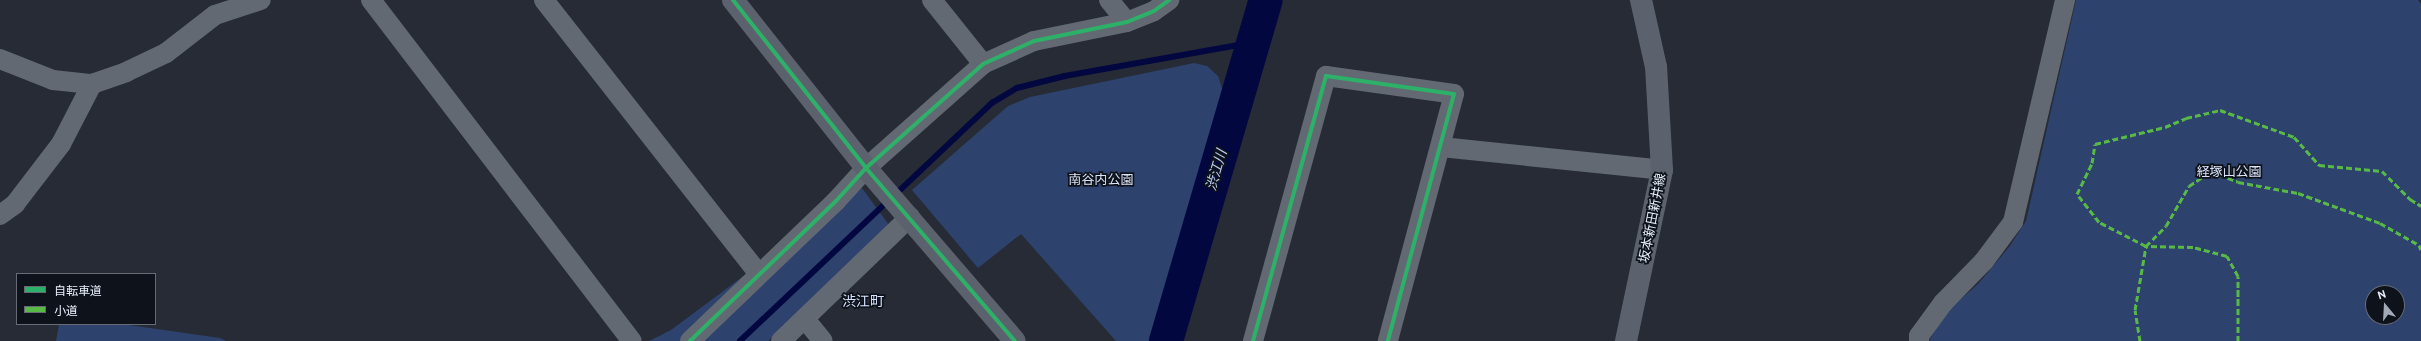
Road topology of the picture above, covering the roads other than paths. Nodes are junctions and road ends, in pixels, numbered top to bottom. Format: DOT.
graph roads {
  1 [pos="261,0"];
  2 [pos="371,0"];
  3 [pos="544,0"];
  4 [pos="733,0"];
  5 [pos="932,0"];
  6 [pos="1109,0"];
  7 [pos="1168,0"];
  8 [pos="1641,0"];
  9 [pos="2065,0"];
  10 [pos="1127,22"];
  11 [pos="0,59"];
  12 [pos="983,64"];
  13 [pos="92,84"];
  14 [pos="1441,147"];
  15 [pos="1662,170"];
  16 [pos="871,174"];
  17 [pos="908,214"];
  18 [pos="0,215"];
  19 [pos="760,274"];
  20 [pos="805,319"];
  21 [pos="632,341"];
  22 [pos="690,341"];
  23 [pos="781,341"];
  24 [pos="823,341"];
  25 [pos="1015,341"];
  26 [pos="1253,341"];
  27 [pos="1388,341"];
  28 [pos="1626,341"];
  29 [pos="1919,341"];
  1 -- 13 [label="street"];
  2 -- 21 [label="street"];
  3 -- 19 [label="street"];
  4 -- 16 [label="street"];
  5 -- 12 [label="street"];
  6 -- 10 [label="street"];
  7 -- 10 [label="street"];
  8 -- 15 [label="street, 坂本新田新井線"];
  9 -- 29 [label="street"];
  10 -- 12 [label="street"];
  11 -- 13 [label="street"];
  12 -- 16 [label="street"];
  13 -- 18 [label="street"];
  14 -- 15 [label="street"];
  14 -- 26 [label="street"];
  14 -- 27 [label="street"];
  15 -- 28 [label="street, 坂本新田新井線"];
  16 -- 17 [label="street"];
  16 -- 19 [label="street"];
  17 -- 20 [label="street"];
  17 -- 25 [label="street"];
  19 -- 22 [label="street"];
  20 -- 23 [label="street"];
  20 -- 24 [label="street"];
}
